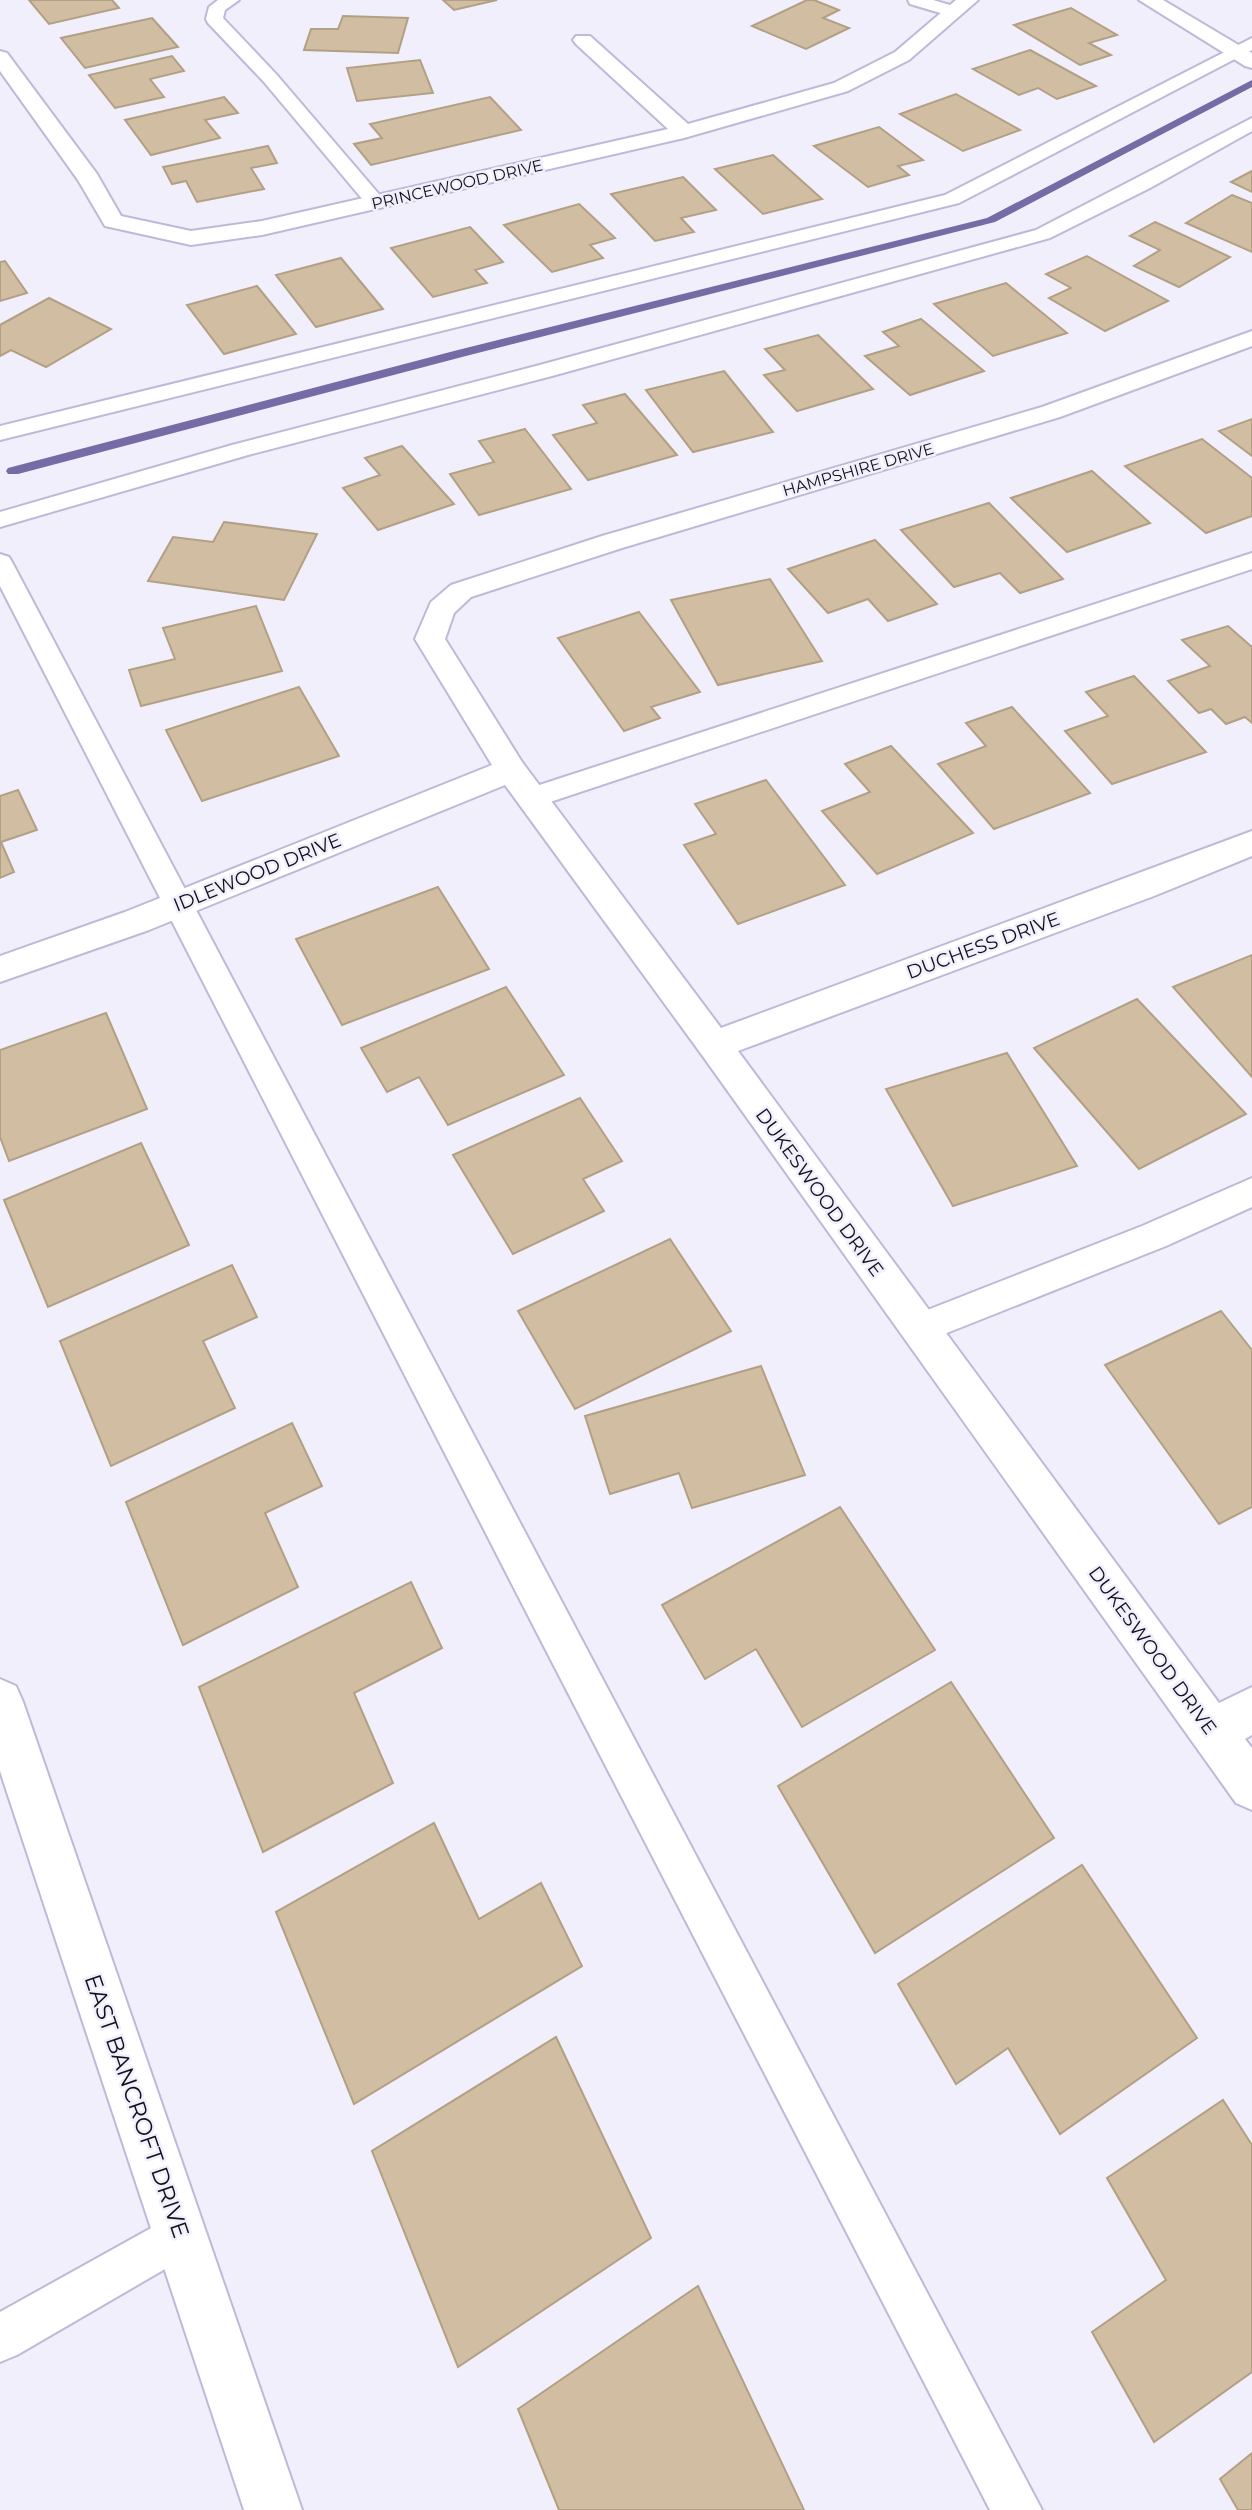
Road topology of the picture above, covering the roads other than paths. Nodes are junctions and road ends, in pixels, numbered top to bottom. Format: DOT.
graph roads {
  1 [pos="231,0"];
  2 [pos="916,0"];
  3 [pos="1149,0"];
  4 [pos="961,6"];
  5 [pos="583,40"];
  6 [pos="1243,47"];
  7 [pos="0,57"];
  8 [pos="1252,62"];
  9 [pos="1252,123"];
  10 [pos="684,131"];
  11 [pos="376,202"];
  12 [pos="1252,338"];
  13 [pos="0,433"];
  14 [pos="0,520"];
  15 [pos="1252,561"];
  16 [pos="0,562"];
  17 [pos="461,591"];
  18 [pos="521,784"];
  19 [pos="1252,843"];
  20 [pos="178,904"];
  21 [pos="0,969"];
  22 [pos="714,1045"];
  23 [pos="1252,1192"];
  24 [pos="919,1329"];
  25 [pos="1252,1710"];
  26 [pos="3,1724"];
  27 [pos="1213,1732"];
  28 [pos="1252,1787"];
  29 [pos="180,2235"];
  30 [pos="0,2338"];
  31 [pos="273,2510"];
  32 [pos="1017,2510"];
  1 -- 11 [label="lane"];
  2 -- 4 [label="lane"];
  3 -- 6 [label="street"];
  4 -- 10 [label="street, PRINCEWOOD DRIVE"];
  5 -- 10 [label="street"];
  6 -- 8 [label="street"];
  6 -- 13 [label="lane"];
  7 -- 11 [label="street, PRINCEWOOD DRIVE"];
  9 -- 14 [label="lane"];
  10 -- 11 [label="street, PRINCEWOOD DRIVE"];
  12 -- 17 [label="street, HAMPSHIRE DRIVE"];
  15 -- 18 [label="lane"];
  16 -- 20 [label="lane"];
  17 -- 18 [label="street, DUKESWOOD DRIVE"];
  18 -- 20 [label="street, IDLEWOOD DRIVE"];
  18 -- 22 [label="street, DUKESWOOD DRIVE"];
  19 -- 22 [label="street, DUCHESS DRIVE"];
  20 -- 21 [label="street, IDLEWOOD DRIVE"];
  20 -- 32 [label="lane"];
  22 -- 24 [label="street, DUKESWOOD DRIVE"];
  23 -- 24 [label="lane"];
  24 -- 27 [label="street, DUKESWOOD DRIVE"];
  25 -- 27 [label="street"];
  26 -- 29 [label="street, EAST BANCROFT DRIVE"];
  27 -- 28 [label="street, DUKESWOOD DRIVE"];
  29 -- 30 [label="lane"];
  29 -- 31 [label="street, EAST BANCROFT DRIVE"];
}
